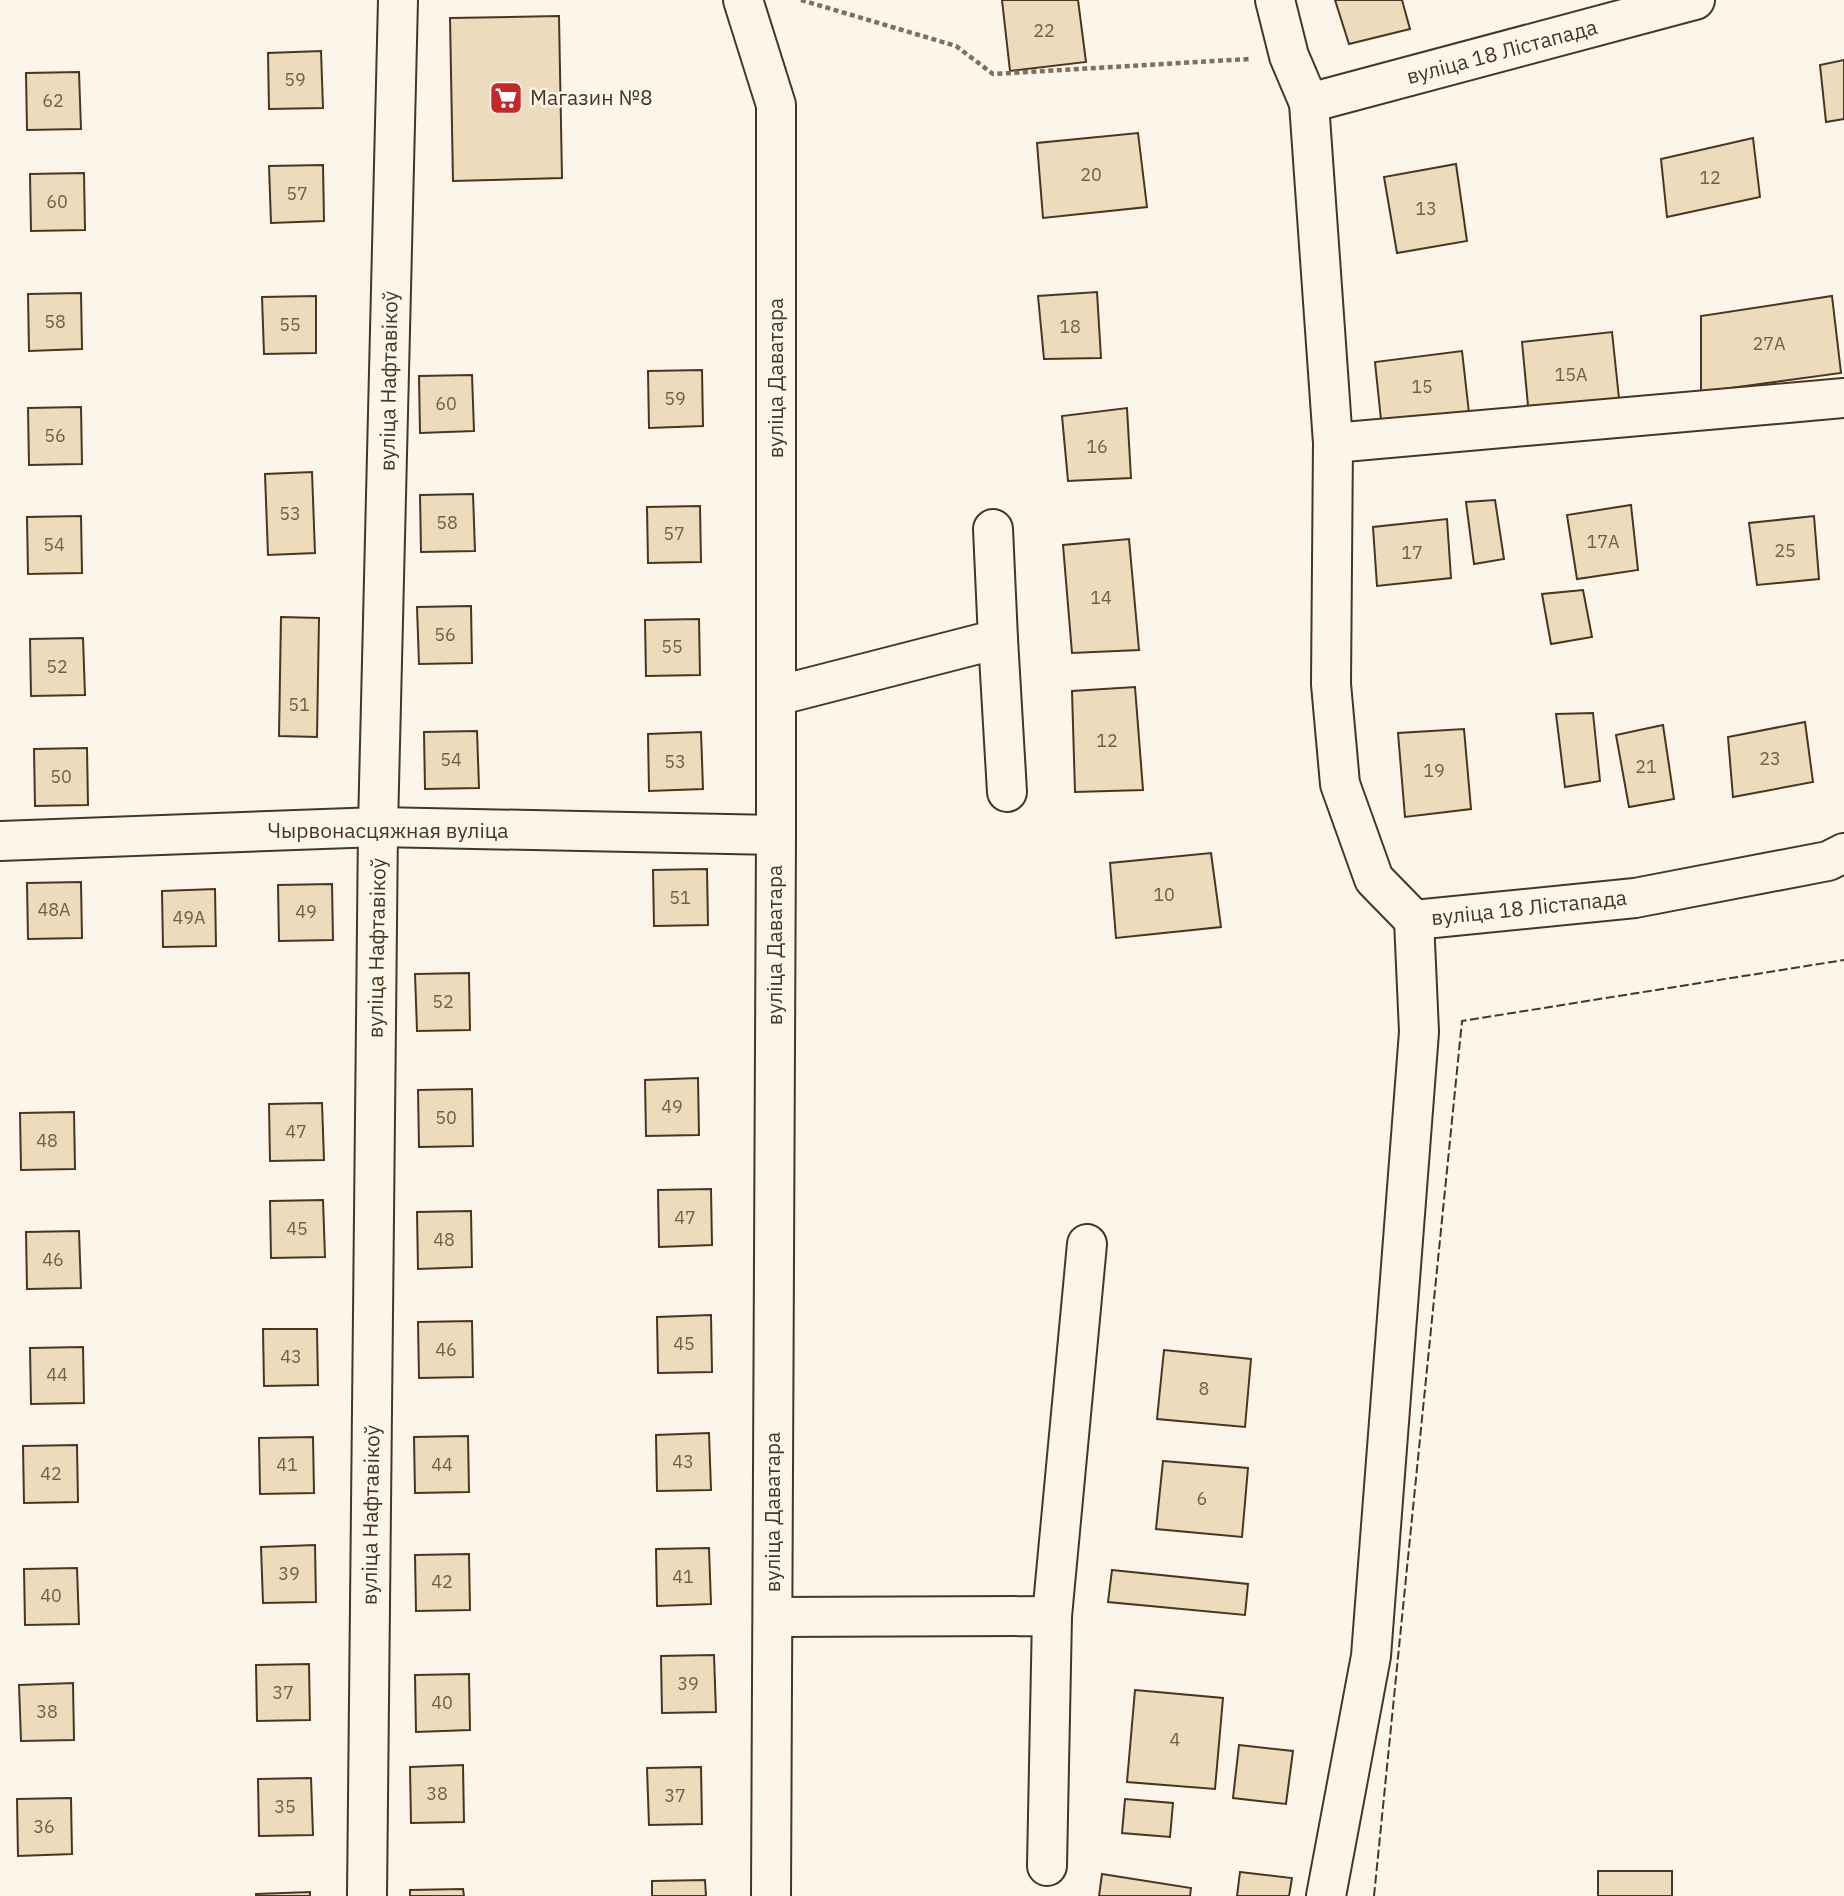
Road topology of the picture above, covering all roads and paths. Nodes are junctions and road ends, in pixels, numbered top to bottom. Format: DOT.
graph roads {
  1 [pos="398,0"];
  2 [pos="743,0"];
  3 [pos="801,0"];
  4 [pos="1275,0"];
  5 [pos="1695,0"];
  6 [pos="1289,56"];
  7 [pos="1309,103"];
  8 [pos="1844,398"];
  9 [pos="1333,443"];
  10 [pos="993,529"];
  11 [pos="998,639"];
  12 [pos="776,696"];
  13 [pos="1007,792"];
  14 [pos="378,827"];
  15 [pos="776,835"];
  16 [pos="0,841"];
  17 [pos="1844,853"];
  18 [pos="1414,920"];
  19 [pos="1087,1244"];
  20 [pos="772,1616"];
  21 [pos="1052,1616"];
  22 [pos="1047,1866"];
  23 [pos="367,1896"];
  24 [pos="771,1896"];
  25 [pos="1326,1896"];
  1 -- 14 [label="street, вуліца Нафтавікоў"];
  2 -- 12 [label="street, вуліца Даватара"];
  3 -- 6 [label="path"];
  4 -- 6 [label="street, вуліца 18 Лістапада"];
  5 -- 7 [label="street, вуліца 18 Лістапада"];
  6 -- 7 [label="street, вуліца 18 Лістапада"];
  7 -- 9 [label="street, вуліца 18 Лістапада"];
  8 -- 9 [label="street"];
  9 -- 18 [label="street, вуліца 18 Лістапада"];
  10 -- 11 [label="street"];
  11 -- 12 [label="street"];
  11 -- 13 [label="street"];
  12 -- 15 [label="street, вуліца Даватара"];
  14 -- 15 [label="street, Чырвонасцяжная вуліца"];
  14 -- 16 [label="street, Чырвонасцяжная вуліца"];
  14 -- 23 [label="street, вуліца Нафтавікоў"];
  15 -- 20 [label="street, вуліца Даватара"];
  17 -- 18 [label="street, вуліца 18 Лістапада"];
  18 -- 25 [label="street"];
  19 -- 21 [label="street"];
  20 -- 21 [label="street"];
  20 -- 24 [label="street, вуліца Даватара"];
  21 -- 22 [label="street"];
}
